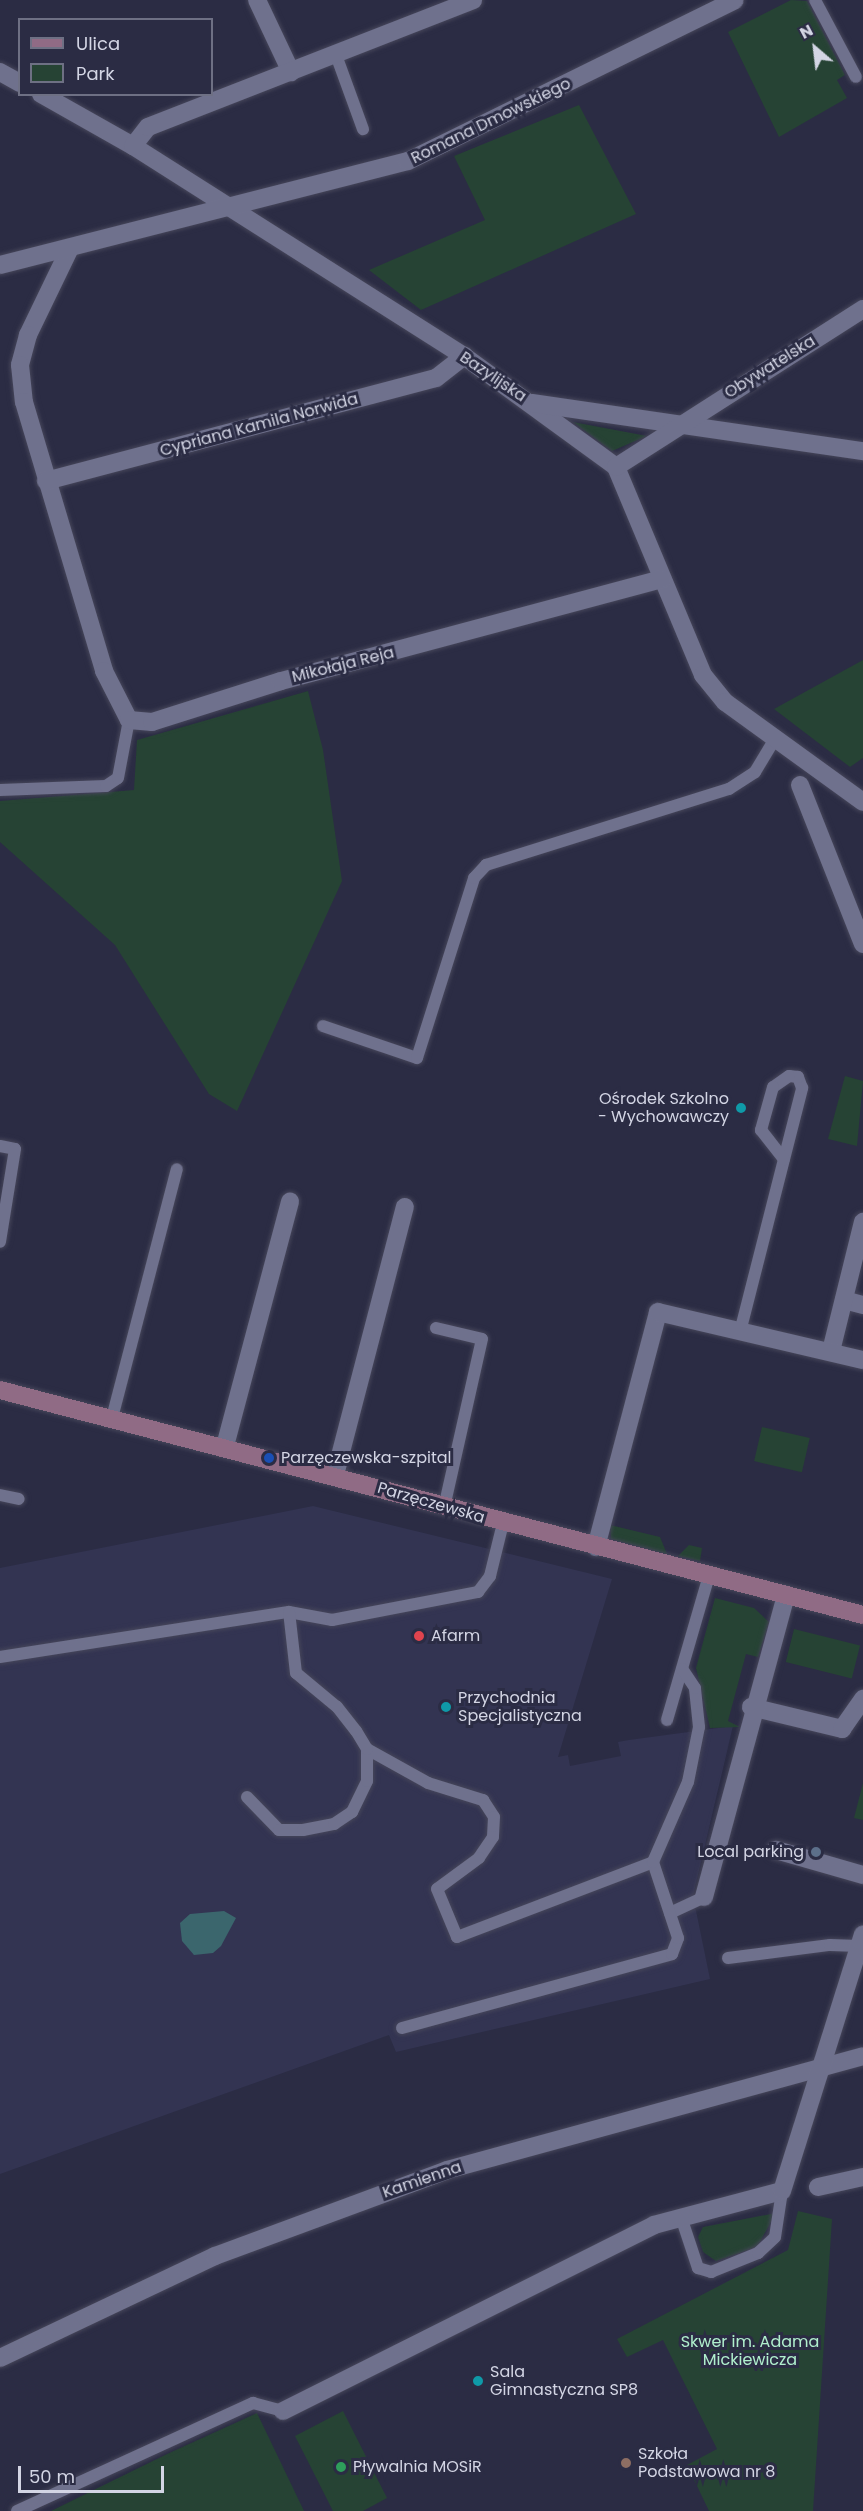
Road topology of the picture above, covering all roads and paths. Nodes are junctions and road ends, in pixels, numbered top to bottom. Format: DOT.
graph roads {
  1 [pos="256,0"];
  2 [pos="473,0"];
  3 [pos="735,0"];
  4 [pos="815,0"];
  5 [pos="449,5"];
  6 [pos="336,56"];
  7 [pos="0,72"];
  8 [pos="291,72"];
  9 [pos="856,77"];
  10 [pos="18,82"];
  11 [pos="45,96"];
  12 [pos="363,129"];
  13 [pos="133,146"];
  14 [pos="233,208"];
  15 [pos="70,248"];
  16 [pos="0,265"];
  17 [pos="863,309"];
  18 [pos="464,356"];
  19 [pos="530,402"];
  20 [pos="676,426"];
  21 [pos="863,451"];
  22 [pos="615,467"];
  23 [pos="46,480"];
  24 [pos="662,579"];
  25 [pos="129,720"];
  26 [pos="774,740"];
  27 [pos="800,785"];
  28 [pos="0,790"];
  29 [pos="859,794"];
  30 [pos="863,903"];
  31 [pos="855,925"];
  32 [pos="863,944"];
  33 [pos="323,1026"];
  34 [pos="0,1146"];
  35 [pos="784,1159"];
  36 [pos="177,1169"];
  37 [pos="290,1201"];
  38 [pos="405,1207"];
  39 [pos="863,1222"];
  40 [pos="2,1223"];
  41 [pos="0,1242"];
  42 [pos="844,1300"];
  43 [pos="863,1305"];
  44 [pos="436,1328"];
  45 [pos="741,1328"];
  46 [pos="831,1351"];
  47 [pos="863,1359"];
  48 [pos="0,1390"];
  49 [pos="112,1418"];
  50 [pos="225,1446"];
  51 [pos="334,1475"];
  52 [pos="0,1495"];
  53 [pos="19,1499"];
  54 [pos="444,1507"];
  55 [pos="502,1523"];
  56 [pos="597,1547"];
  57 [pos="709,1575"];
  58 [pos="786,1595"];
  59 [pos="289,1612"];
  60 [pos="863,1615"];
  61 [pos="0,1657"];
  62 [pos="682,1669"];
  63 [pos="863,1700"];
  64 [pos="752,1707"];
  65 [pos="667,1719"];
  66 [pos="367,1749"];
  67 [pos="247,1797"];
  68 [pos="776,1850"];
  69 [pos="653,1862"];
  70 [pos="863,1875"];
  71 [pos="704,1898"];
  72 [pos="670,1912"];
  73 [pos="861,1940"];
  74 [pos="728,1958"];
  75 [pos="402,2028"];
  76 [pos="863,2056"];
  77 [pos="823,2064"];
  78 [pos="863,2178"];
  79 [pos="818,2187"];
  80 [pos="782,2191"];
  81 [pos="681,2217"];
  82 [pos="0,2358"];
  83 [pos="284,2411"];
  84 [pos="17,2511"];
  1 -- 8 [label="street"];
  2 -- 5 [label="street"];
  3 -- 14 [label="street, Romana Dmowskiego"];
  4 -- 9 [label="lane"];
  5 -- 6 [label="street"];
  6 -- 8 [label="street"];
  6 -- 12 [label="lane"];
  7 -- 10 [label="street"];
  8 -- 13 [label="street"];
  11 -- 13 [label="street, Bazylijska"];
  13 -- 14 [label="street, Bazylijska"];
  14 -- 15 [label="street"];
  14 -- 18 [label="street, Bazylijska"];
  15 -- 16 [label="street"];
  15 -- 23 [label="street"];
  17 -- 20 [label="street, Obywatelska"];
  18 -- 19 [label="street, Bazylijska"];
  18 -- 23 [label="street, Cypriana Kamila Norwida"];
  19 -- 20 [label="street, Bazylijska"];
  19 -- 22 [label="street"];
  20 -- 21 [label="street, Bazylijska"];
  20 -- 22 [label="street, Obywatelska"];
  22 -- 24 [label="street"];
  23 -- 25 [label="street"];
  24 -- 25 [label="street, Mikołaja Reja"];
  24 -- 26 [label="street"];
  25 -- 28 [label="lane"];
  26 -- 29 [label="street"];
  26 -- 33 [label="lane"];
  27 -- 31 [label="street"];
  30 -- 31 [label="street"];
  31 -- 32 [label="street"];
  34 -- 40 [label="lane"];
  35 -- 35 [label="lane"];
  35 -- 45 [label="lane"];
  36 -- 49 [label="lane"];
  37 -- 50 [label="street"];
  38 -- 51 [label="street"];
  39 -- 42 [label="street"];
  40 -- 41 [label="lane"];
  42 -- 43 [label="street"];
  42 -- 46 [label="street"];
  44 -- 54 [label="lane"];
  45 -- 46 [label="street"];
  45 -- 56 [label="street"];
  46 -- 47 [label="street"];
  48 -- 49 [label="street, Parzęczewska"];
  49 -- 50 [label="street, Parzęczewska"];
  50 -- 51 [label="street, Parzęczewska"];
  51 -- 54 [label="street, Parzęczewska"];
  52 -- 53 [label="lane"];
  54 -- 55 [label="street, Parzęczewska"];
  55 -- 56 [label="street, Parzęczewska"];
  55 -- 59 [label="lane"];
  56 -- 57 [label="street, Parzęczewska"];
  57 -- 58 [label="street, Parzęczewska"];
  57 -- 62 [label="lane"];
  58 -- 60 [label="street, Parzęczewska"];
  58 -- 64 [label="street"];
  59 -- 61 [label="lane"];
  59 -- 66 [label="lane"];
  62 -- 65 [label="lane"];
  62 -- 69 [label="lane"];
  63 -- 64 [label="street"];
  64 -- 71 [label="street"];
  66 -- 67 [label="lane"];
  66 -- 69 [label="lane"];
  68 -- 70 [label="street"];
  69 -- 72 [label="lane"];
  71 -- 72 [label="lane"];
  72 -- 75 [label="lane"];
  73 -- 74 [label="lane"];
  73 -- 77 [label="street"];
  76 -- 77 [label="street, Kamienna"];
  77 -- 80 [label="street"];
  77 -- 82 [label="street, Kamienna"];
  78 -- 79 [label="street"];
  80 -- 81 [label="street"];
  80 -- 81 [label="lane"];
  81 -- 83 [label="street"];
  83 -- 84 [label="lane"];
}
